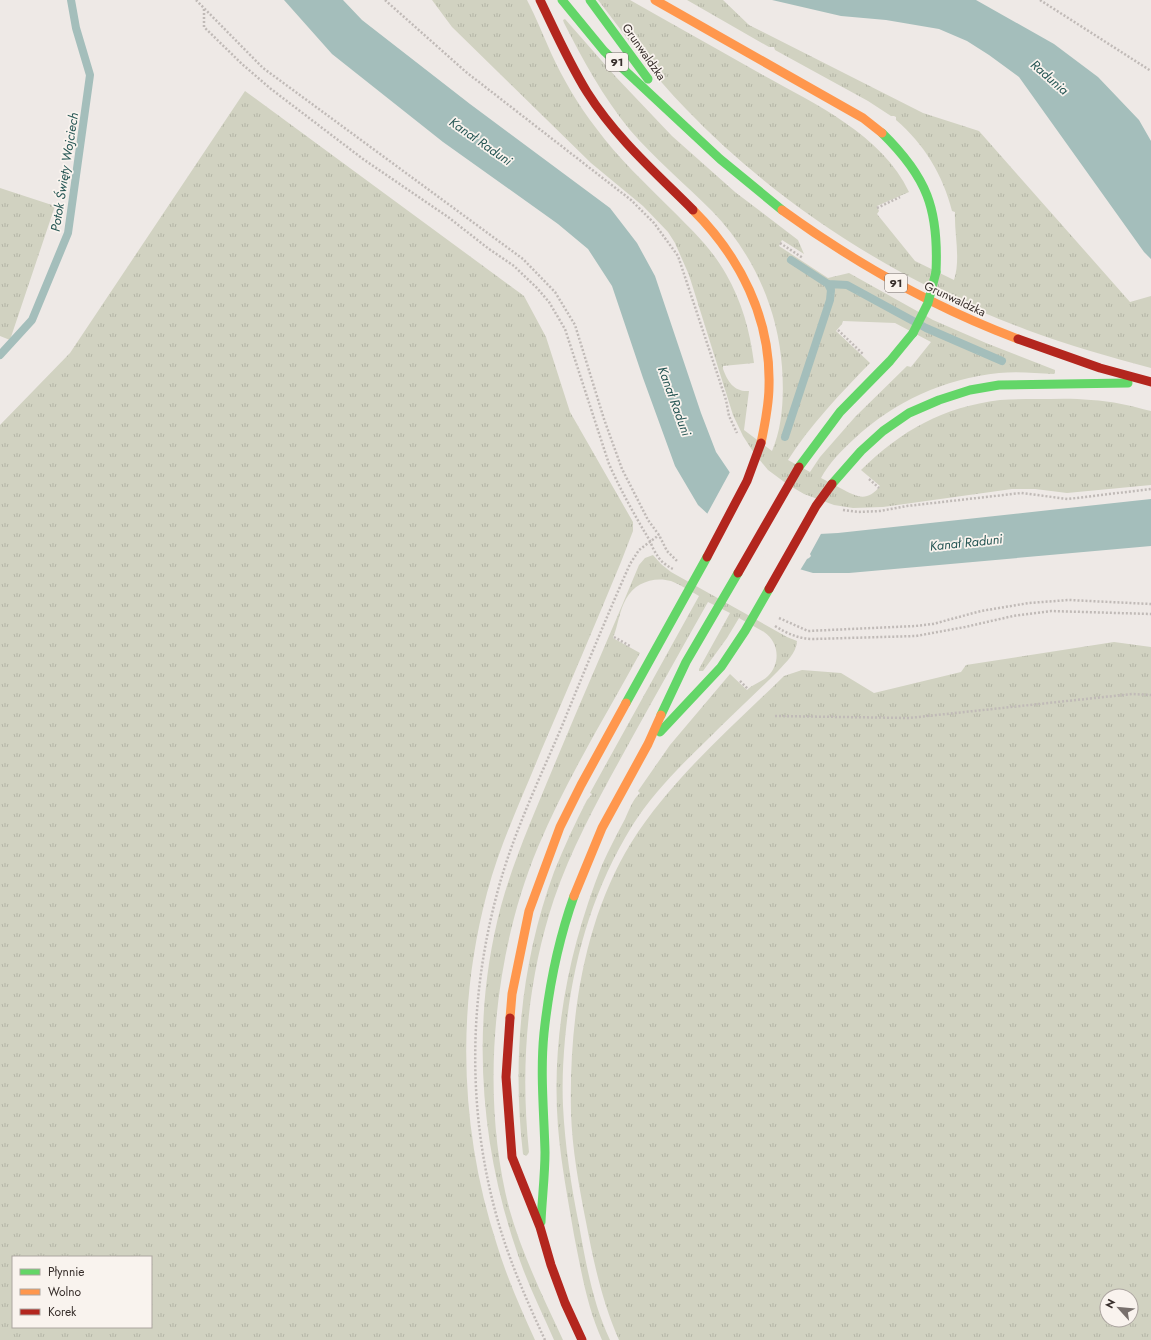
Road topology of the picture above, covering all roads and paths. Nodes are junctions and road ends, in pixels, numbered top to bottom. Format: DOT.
graph roads {
  1 [pos="196,0"];
  2 [pos="540,0"];
  3 [pos="562,0"];
  4 [pos="590,0"];
  5 [pos="655,0"];
  6 [pos="1040,0"];
  7 [pos="204,8"];
  8 [pos="1151,71"];
  9 [pos="677,119"];
  10 [pos="904,196"];
  11 [pos="877,208"];
  12 [pos="838,330"];
  13 [pos="867,358"];
  14 [pos="1151,382"];
  15 [pos="868,478"];
  16 [pos="879,488"];
  17 [pos="680,563"];
  18 [pos="677,571"];
  19 [pos="1151,604"];
  20 [pos="1151,614"];
  21 [pos="775,616"];
  22 [pos="771,624"];
  23 [pos="614,637"];
  24 [pos="632,646"];
  25 [pos="1151,695"];
  26 [pos="775,716"];
  27 [pos="648,744"];
  28 [pos="540,1227"];
  29 [pos="582,1340"];
  1 -- 7 [label="path"];
  2 -- 28 [label="main road, bridge"];
  3 -- 9 [label="main road, Grunwaldzka / 91"];
  4 -- 9 [label="main road, Grunwaldzka / 91"];
  5 -- 27 [label="main road, bridge"];
  6 -- 8 [label="path"];
  7 -- 17 [label="path"];
  7 -- 18 [label="path"];
  9 -- 14 [label="main road, Grunwaldzka / 91"];
  10 -- 11 [label="path"];
  12 -- 13 [label="path"];
  14 -- 27 [label="main road, bridge"];
  15 -- 16 [label="path"];
  19 -- 21 [label="path"];
  20 -- 22 [label="path"];
  23 -- 24 [label="path"];
  25 -- 26 [label="path"];
  27 -- 28 [label="main road"];
  28 -- 29 [label="main road"];
}
